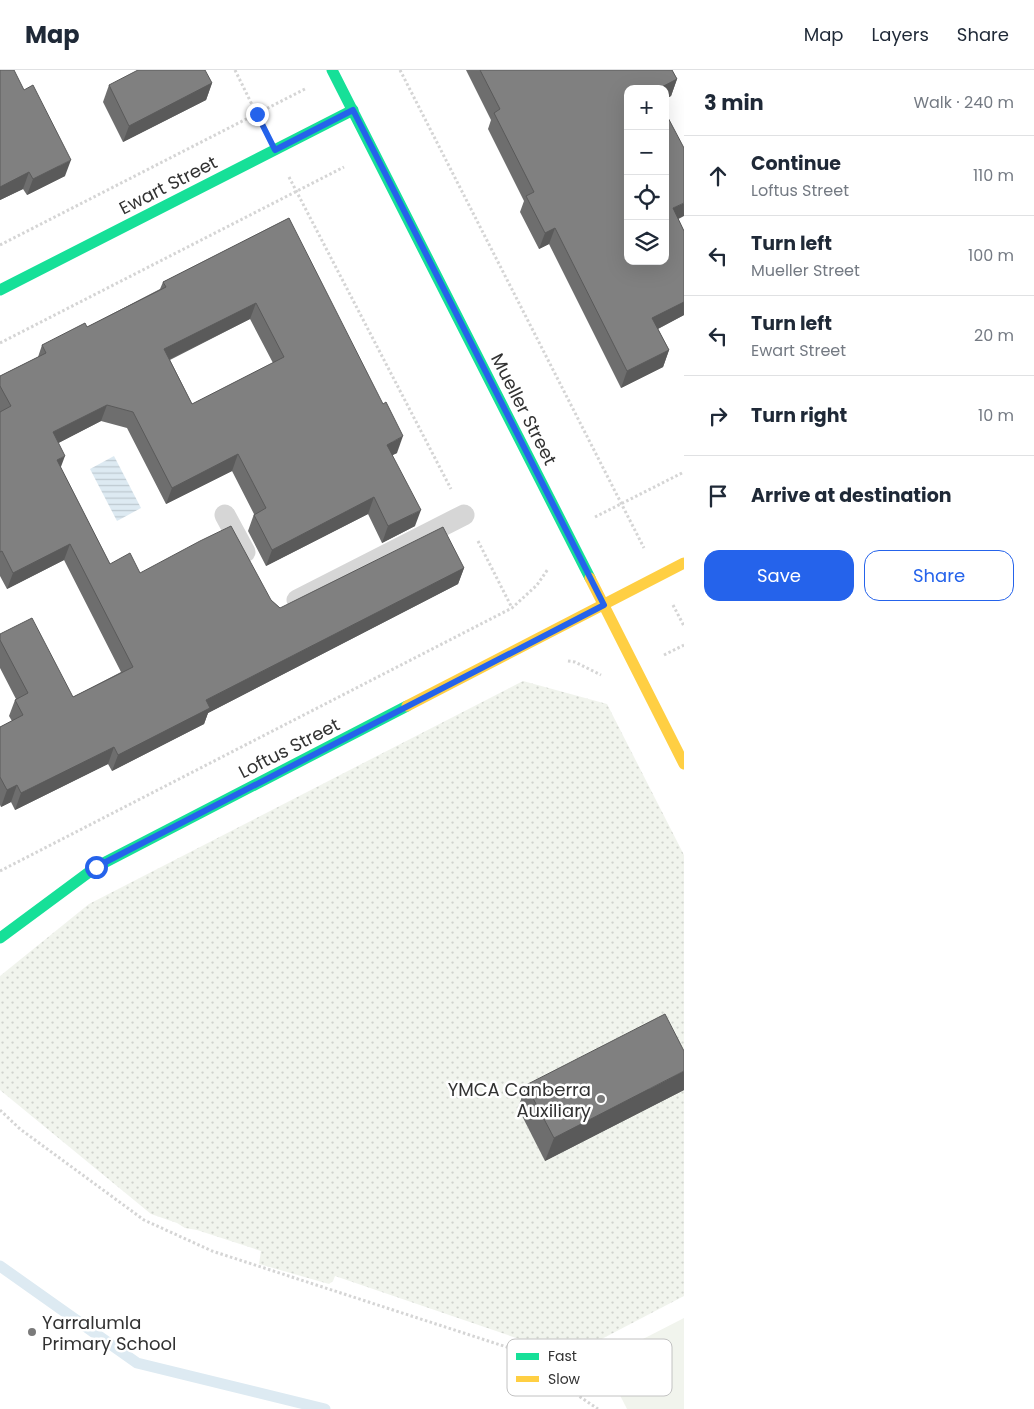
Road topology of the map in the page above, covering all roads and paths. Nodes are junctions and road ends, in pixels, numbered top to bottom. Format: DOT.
graph roads {
  1 [pos="235,70"];
  2 [pos="400,70"];
  3 [pos="333,72"];
  4 [pos="353,110"];
  5 [pos="257,114"];
  6 [pos="275,150"];
  7 [pos="374,152"];
  8 [pos="296,192"];
  9 [pos="0,244"];
  10 [pos="0,290"];
  11 [pos="0,342"];
  12 [pos="684,472"];
  13 [pos="622,504"];
  14 [pos="225,515"];
  15 [pos="464,515"];
  16 [pos="568,534"];
  17 [pos="684,564"];
  18 [pos="253,568"];
  19 [pos="659,576"];
  20 [pos="604,605"];
  21 [pos="512,608"];
  22 [pos="276,611"];
  23 [pos="684,626"];
  24 [pos="684,764"];
  25 [pos="0,871"];
  26 [pos="0,938"];
  27 [pos="0,1110"];
  28 [pos="507,1347"];
  29 [pos="579,1396"];
  30 [pos="598,1409"];
  1 -- 5 [label="path"];
  2 -- 13 [label="path"];
  3 -- 4 [label="street, Mueller Street"];
  3 -- 5 [label="path"];
  4 -- 6 [label="street, Ewart Street"];
  4 -- 7 [label="street, Mueller Street"];
  5 -- 6 [label="path"];
  5 -- 9 [label="path"];
  6 -- 8 [label="path"];
  6 -- 10 [label="street, Ewart Street"];
  7 -- 8 [label="path"];
  7 -- 16 [label="street, Mueller Street"];
  8 -- 11 [label="path"];
  8 -- 15 [label="path"];
  12 -- 13 [label="path"];
  13 -- 16 [label="path"];
  13 -- 19 [label="path"];
  14 -- 18 [label="lane"];
  15 -- 21 [label="path"];
  15 -- 22 [label="lane"];
  16 -- 20 [label="street, Mueller Street"];
  16 -- 21 [label="path"];
  17 -- 19 [label="street, Loftus Street"];
  19 -- 20 [label="street, Loftus Street"];
  19 -- 23 [label="path"];
  20 -- 24 [label="street, Mueller Street"];
  20 -- 26 [label="street, Loftus Street"];
  21 -- 25 [label="path"];
  27 -- 28 [label="path"];
  29 -- 30 [label="path"];
}
